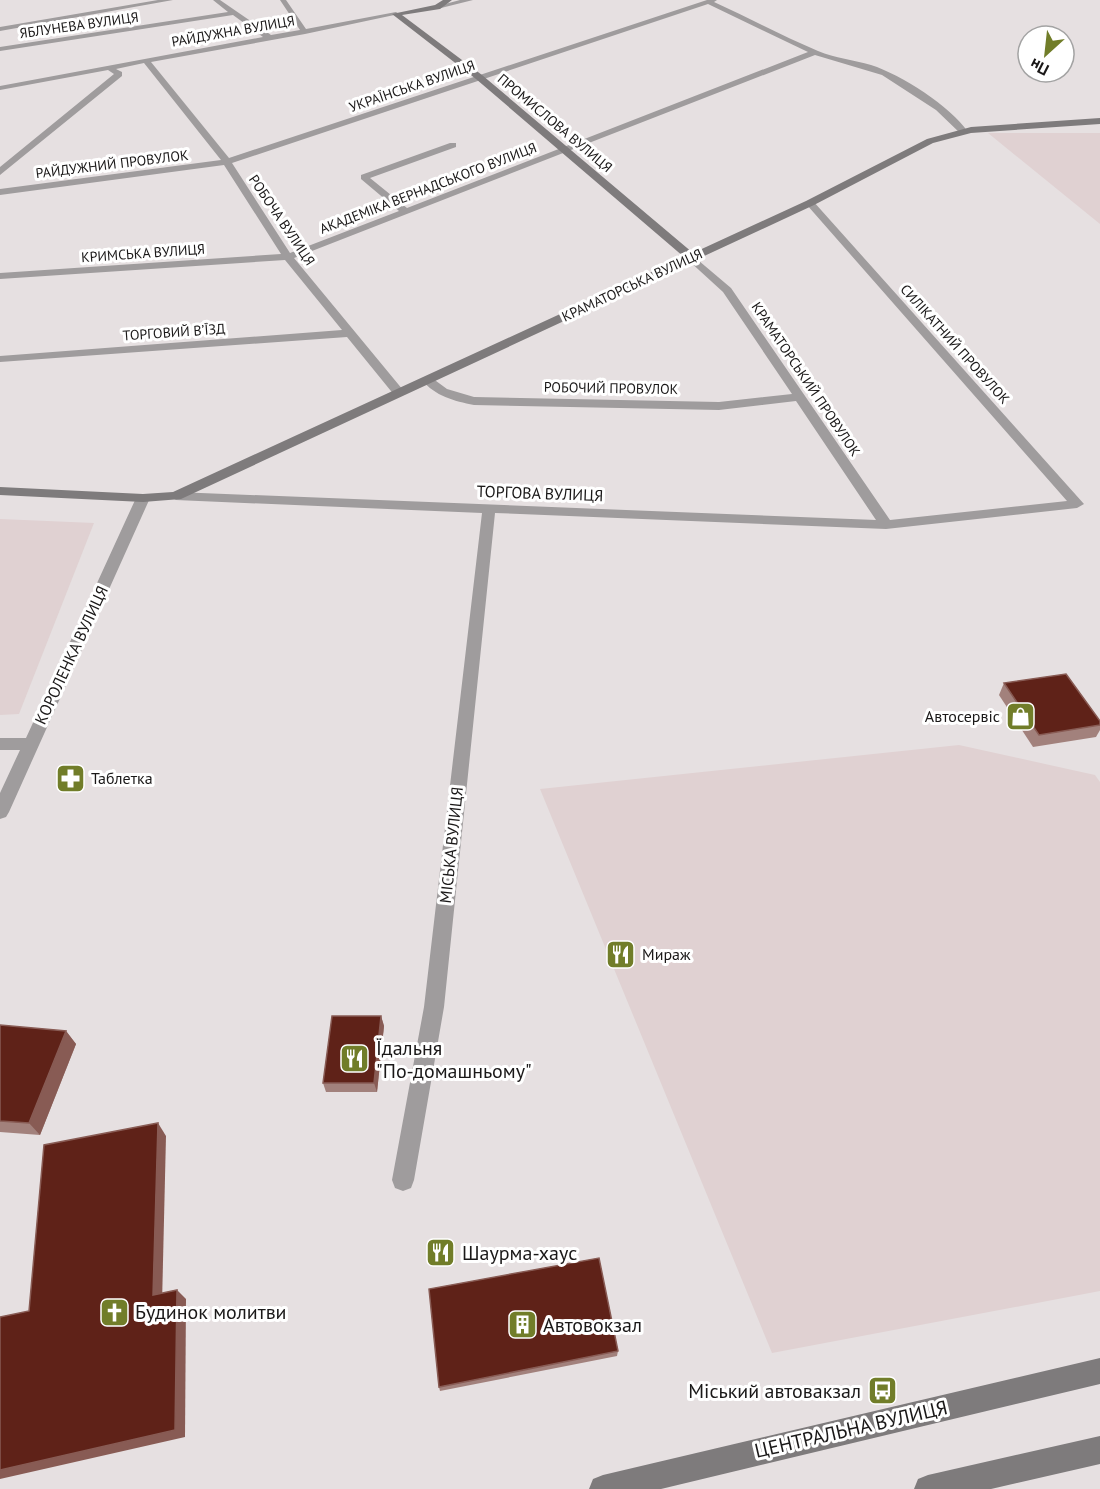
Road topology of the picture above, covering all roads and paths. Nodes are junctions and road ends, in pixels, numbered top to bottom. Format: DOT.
graph roads {
  1 [pos="170,0"];
  2 [pos="216,0"];
  3 [pos="283,0"];
  4 [pos="448,0"];
  5 [pos="470,0"];
  6 [pos="711,1"];
  7 [pos="437,7"];
  8 [pos="233,13"];
  9 [pos="396,14"];
  10 [pos="0,29"];
  11 [pos="306,32"];
  12 [pos="270,38"];
  13 [pos="0,49"];
  14 [pos="812,53"];
  15 [pos="147,62"];
  16 [pos="109,67"];
  17 [pos="119,75"];
  18 [pos="479,77"];
  19 [pos="0,88"];
  20 [pos="1100,121"];
  21 [pos="964,132"];
  22 [pos="453,145"];
  23 [pos="566,149"];
  24 [pos="227,162"];
  25 [pos="0,172"];
  26 [pos="0,192"];
  27 [pos="810,204"];
  28 [pos="405,211"];
  29 [pos="288,257"];
  30 [pos="692,258"];
  31 [pos="0,276"];
  32 [pos="350,333"];
  33 [pos="0,359"];
  34 [pos="428,380"];
  35 [pos="399,393"];
  36 [pos="800,397"];
  37 [pos="0,491"];
  38 [pos="176,496"];
  39 [pos="143,498"];
  40 [pos="1077,504"];
  41 [pos="489,509"];
  42 [pos="886,525"];
  43 [pos="0,744"];
  44 [pos="30,744"];
  45 [pos="0,812"];
  46 [pos="403,1180"];
  47 [pos="1100,1371"];
  48 [pos="1100,1450"];
  49 [pos="603,1489"];
  50 [pos="928,1489"];
  1 -- 10 [label="street"];
  2 -- 8 [label="street"];
  3 -- 11 [label="street"];
  4 -- 7 [label="street"];
  5 -- 7 [label="street, РАЙДУЖНА ВУЛИЦЯ"];
  6 -- 14 [label="street"];
  6 -- 18 [label="street, УКРАЇНСЬКА ВУЛИЦЯ"];
  7 -- 9 [label="street, РАЙДУЖНА ВУЛИЦЯ"];
  8 -- 12 [label="street"];
  8 -- 13 [label="street, ЯБЛУНЕВА ВУЛИЦЯ"];
  9 -- 11 [label="street, РАЙДУЖНА ВУЛИЦЯ"];
  9 -- 18 [label="street, ПРОМИСЛОВА ВУЛИЦЯ"];
  11 -- 12 [label="street, РАЙДУЖНА ВУЛИЦЯ"];
  12 -- 15 [label="street, РАЙДУЖНА ВУЛИЦЯ"];
  14 -- 21 [label="street"];
  14 -- 23 [label="street, АКАДЕМІКА ВЕРНАДСЬКОГО ВУЛИЦЯ"];
  15 -- 16 [label="street, РАЙДУЖНА ВУЛИЦЯ"];
  15 -- 17 [label="street"];
  15 -- 24 [label="street, РОБОЧА ВУЛИЦЯ"];
  16 -- 17 [label="street"];
  16 -- 19 [label="street, РАЙДУЖНА ВУЛИЦЯ"];
  17 -- 25 [label="street"];
  18 -- 23 [label="street, ПРОМИСЛОВА ВУЛИЦЯ"];
  18 -- 24 [label="street, УКРАЇНСЬКА ВУЛИЦЯ"];
  20 -- 21 [label="street, КРАМАТОРСЬКА ВУЛИЦЯ"];
  21 -- 27 [label="street, КРАМАТОРСЬКА ВУЛИЦЯ"];
  22 -- 28 [label="street"];
  23 -- 28 [label="street, АКАДЕМІКА ВЕРНАДСЬКОГО ВУЛИЦЯ"];
  23 -- 30 [label="street, ПРОМИСЛОВА ВУЛИЦЯ"];
  24 -- 26 [label="street, РАЙДУЖНИЙ ПРОВУЛОК"];
  24 -- 29 [label="street, РОБОЧА ВУЛИЦЯ"];
  27 -- 30 [label="street, КРАМАТОРСЬКА ВУЛИЦЯ"];
  27 -- 40 [label="street, СИЛІКАТНИЙ ПРОВУЛОК"];
  28 -- 29 [label="street, АКАДЕМІКА ВЕРНАДСЬКОГО ВУЛИЦЯ"];
  29 -- 31 [label="street, КРИМСЬКА ВУЛИЦЯ"];
  29 -- 32 [label="street, РОБОЧА ВУЛИЦЯ"];
  30 -- 34 [label="street, КРАМАТОРСЬКА ВУЛИЦЯ"];
  30 -- 36 [label="street, КРАМАТОРСЬКИЙ ПРОВУЛОК"];
  32 -- 33 [label="street, ТОРГОВИЙ В’ЇЗД"];
  32 -- 35 [label="street, РОБОЧА ВУЛИЦЯ"];
  34 -- 35 [label="street, КРАМАТОРСЬКА ВУЛИЦЯ"];
  34 -- 36 [label="street, РОБОЧИЙ ПРОВУЛОК"];
  35 -- 38 [label="street, КРАМАТОРСЬКА ВУЛИЦЯ"];
  36 -- 42 [label="street, КРАМАТОРСЬКИЙ ПРОВУЛОК"];
  37 -- 39 [label="street, ТОРГОВА ВУЛИЦЯ"];
  38 -- 39 [label="street, ТОРГОВА ВУЛИЦЯ"];
  38 -- 41 [label="street, ТОРГОВА ВУЛИЦЯ"];
  39 -- 44 [label="street, КОРОЛЕНКА ВУЛИЦЯ"];
  40 -- 42 [label="street, ТОРГОВА ВУЛИЦЯ"];
  41 -- 42 [label="street, ТОРГОВА ВУЛИЦЯ"];
  41 -- 46 [label="street, МІСЬКА ВУЛИЦЯ"];
  43 -- 44 [label="street"];
  44 -- 45 [label="street, КОРОЛЕНКА ВУЛИЦЯ"];
  47 -- 49 [label="street, ЦЕНТРАЛЬНА ВУЛИЦЯ"];
  48 -- 50 [label="street"];
}
